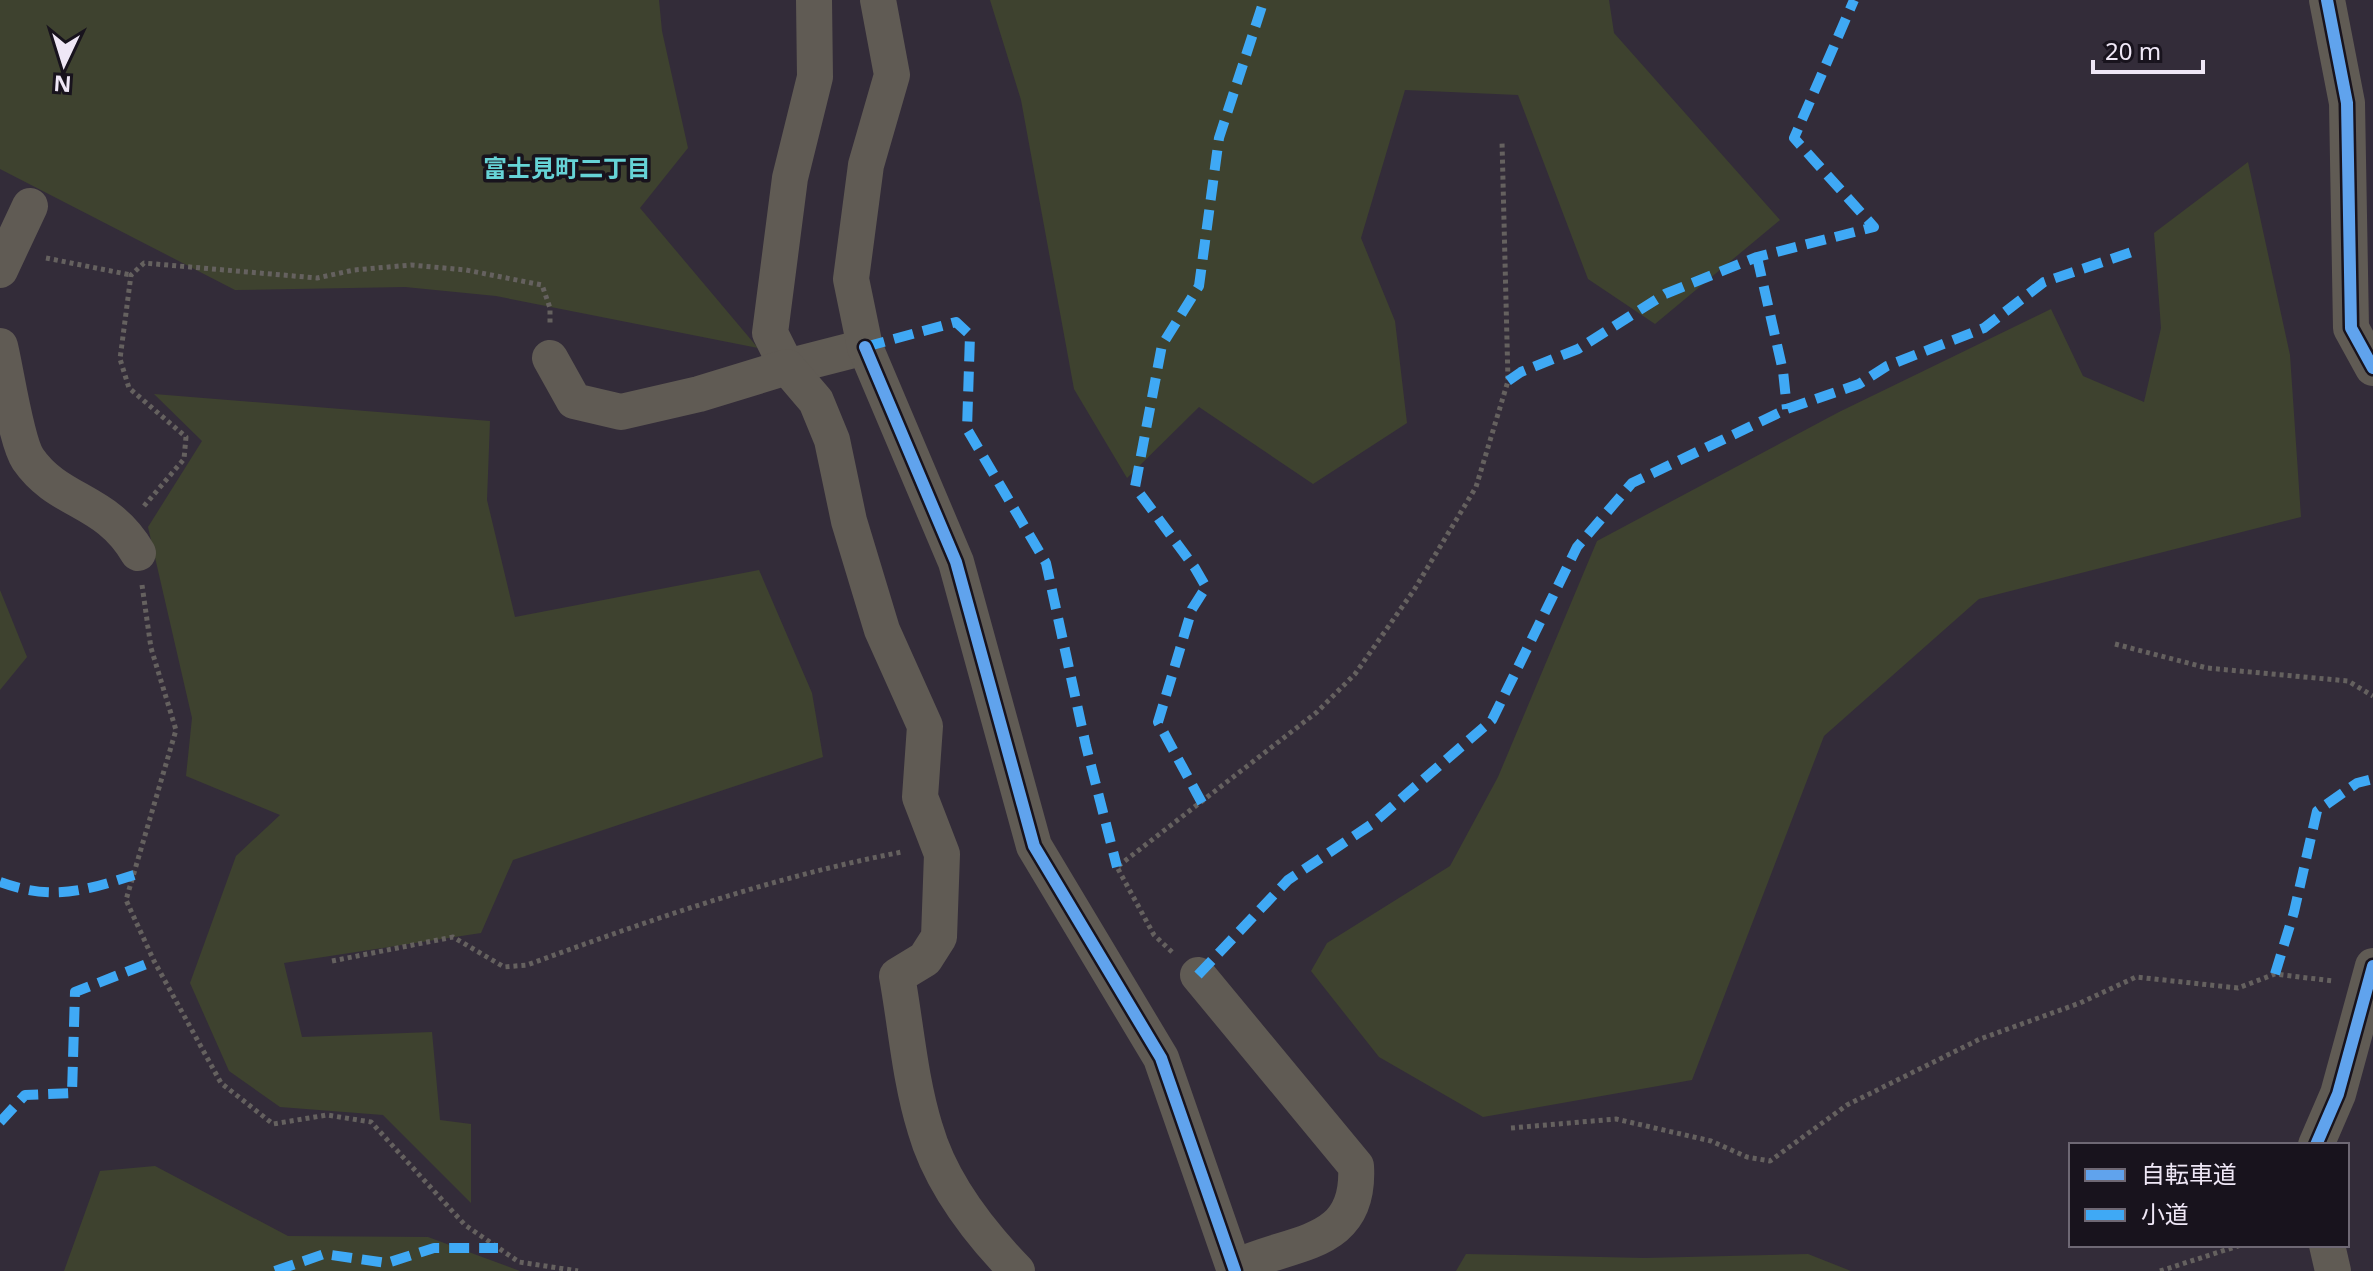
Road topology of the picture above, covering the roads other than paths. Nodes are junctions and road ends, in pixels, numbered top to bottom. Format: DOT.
graph roads {
  1 [pos="814,0"];
  2 [pos="878,0"];
  3 [pos="2327,0"];
  4 [pos="30,206"];
  5 [pos="4,261"];
  6 [pos="0,346"];
  7 [pos="865,347"];
  8 [pos="550,358"];
  9 [pos="787,367"];
  10 [pos="2373,368"];
  11 [pos="131,541"];
  12 [pos="1198,975"];
  13 [pos="2368,981"];
  14 [pos="2317,1143"];
  15 [pos="2327,1247"];
  16 [pos="1236,1269"];
  17 [pos="1017,1271"];
  18 [pos="2333,1271"];
  1 -- 9 [label="street"];
  2 -- 7 [label="street"];
  3 -- 10 [label="street"];
  4 -- 5 [label="street"];
  6 -- 11 [label="street"];
  7 -- 9 [label="street"];
  7 -- 16 [label="street"];
  8 -- 9 [label="street"];
  9 -- 17 [label="street"];
  12 -- 16 [label="street"];
  13 -- 14 [label="street"];
  15 -- 18 [label="street"];
}
